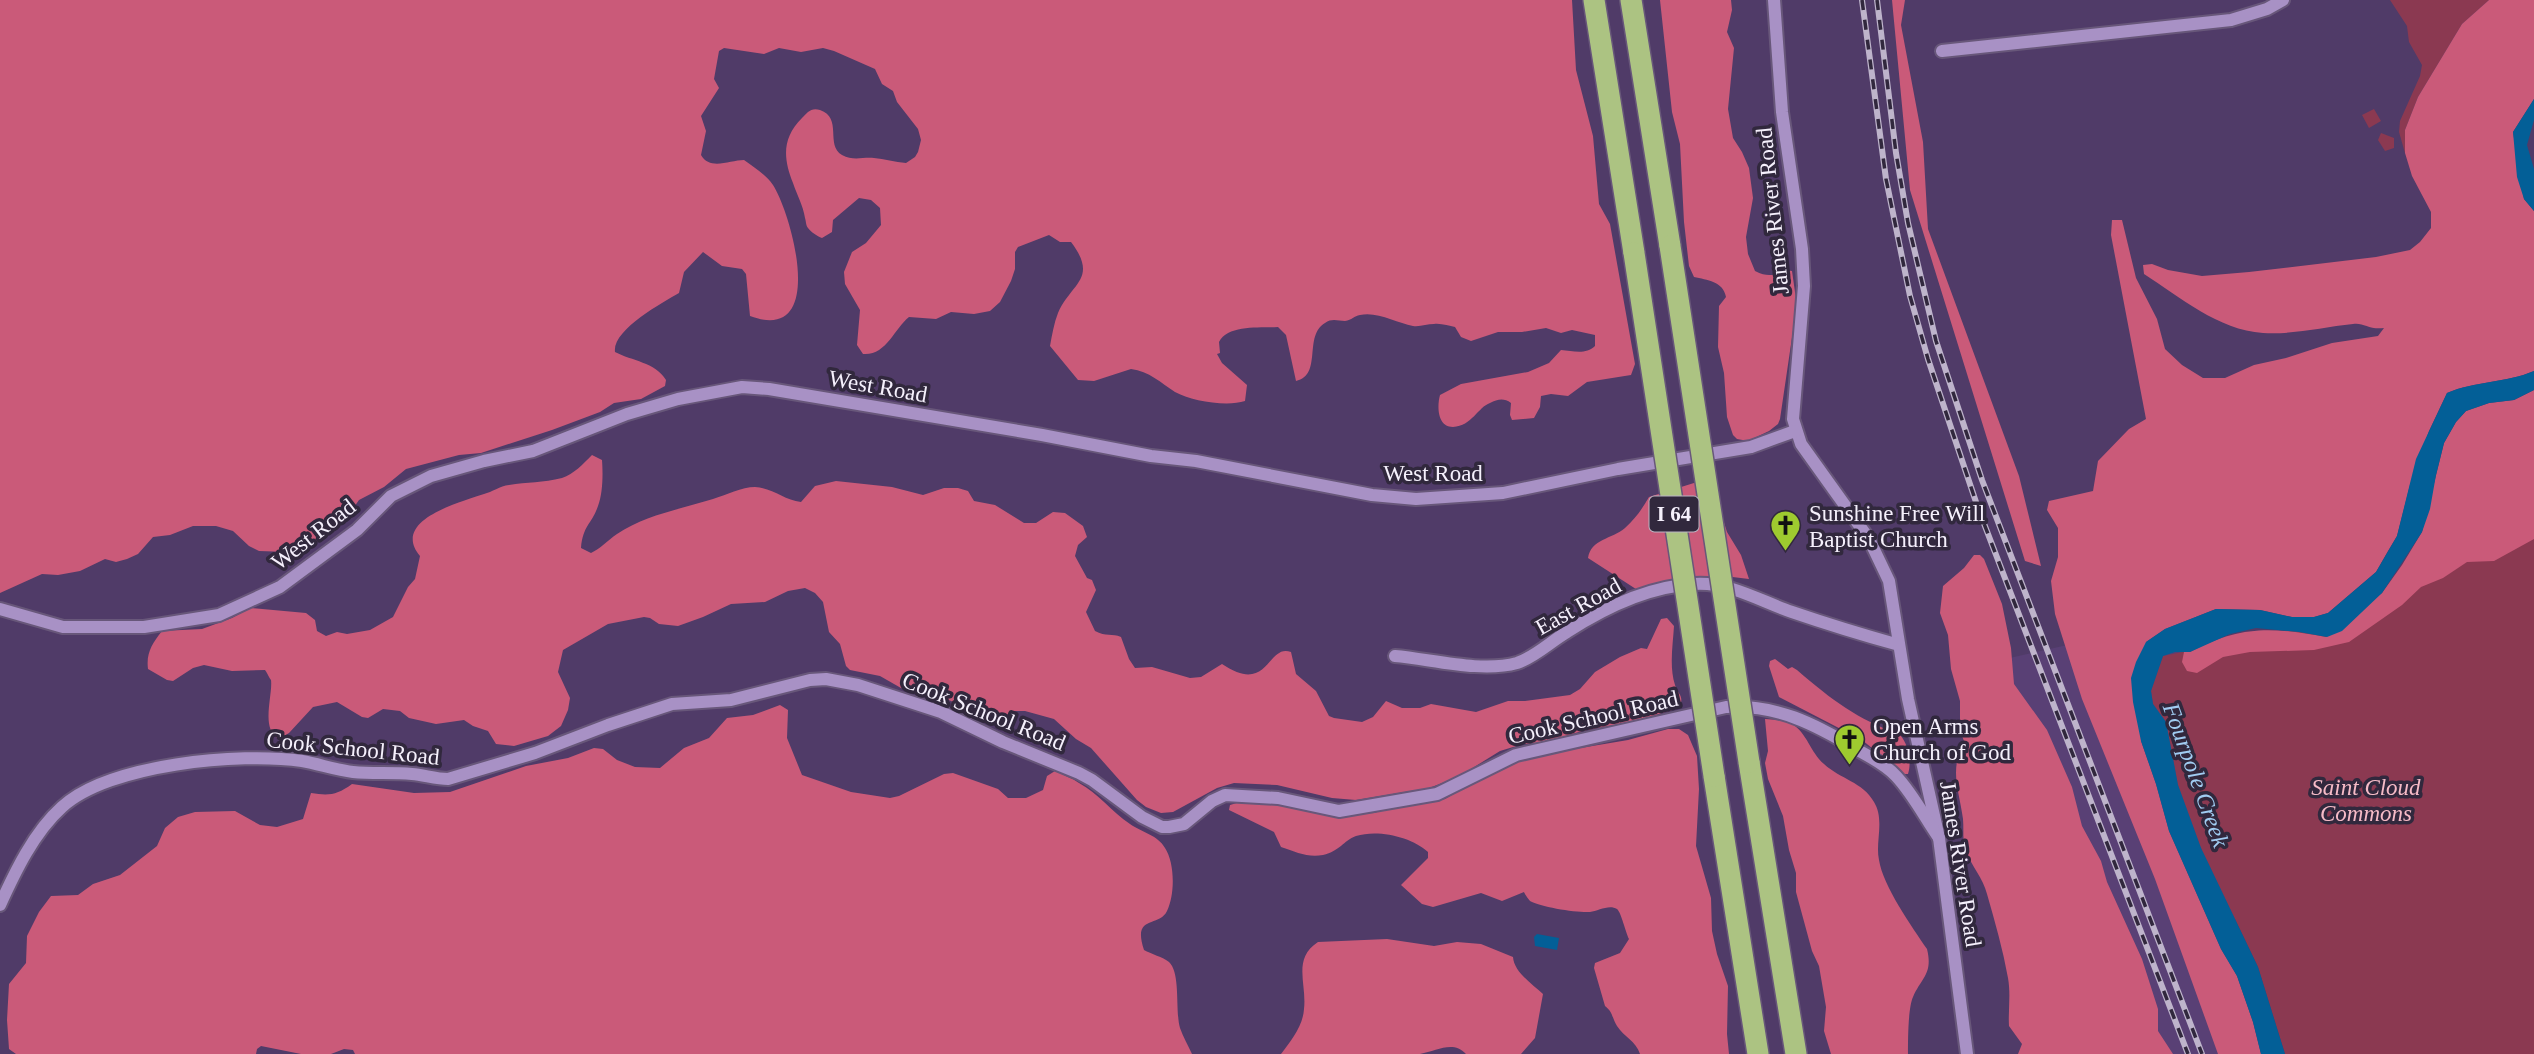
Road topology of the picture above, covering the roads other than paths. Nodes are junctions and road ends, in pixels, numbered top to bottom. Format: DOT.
graph roads {
  1 [pos="1594,0"];
  2 [pos="1631,0"];
  3 [pos="1774,0"];
  4 [pos="2283,0"];
  5 [pos="1942,51"];
  6 [pos="1795,430"];
  7 [pos="0,609"];
  8 [pos="1899,645"];
  9 [pos="1395,656"];
  10 [pos="1939,838"];
  11 [pos="0,905"];
  12 [pos="1758,1054"];
  13 [pos="1796,1054"];
  14 [pos="1967,1054"];
  1 -- 12 [label="highway, I 64, bridge"];
  2 -- 13 [label="highway, I 64, bridge"];
  3 -- 6 [label="street, James River Road"];
  4 -- 5 [label="street"];
  6 -- 7 [label="street, West Road"];
  6 -- 8 [label="street, James River Road"];
  8 -- 9 [label="street, East Road"];
  8 -- 10 [label="street, James River Road"];
  10 -- 11 [label="street, Cook School Road"];
  10 -- 14 [label="street, James River Road"];
}
